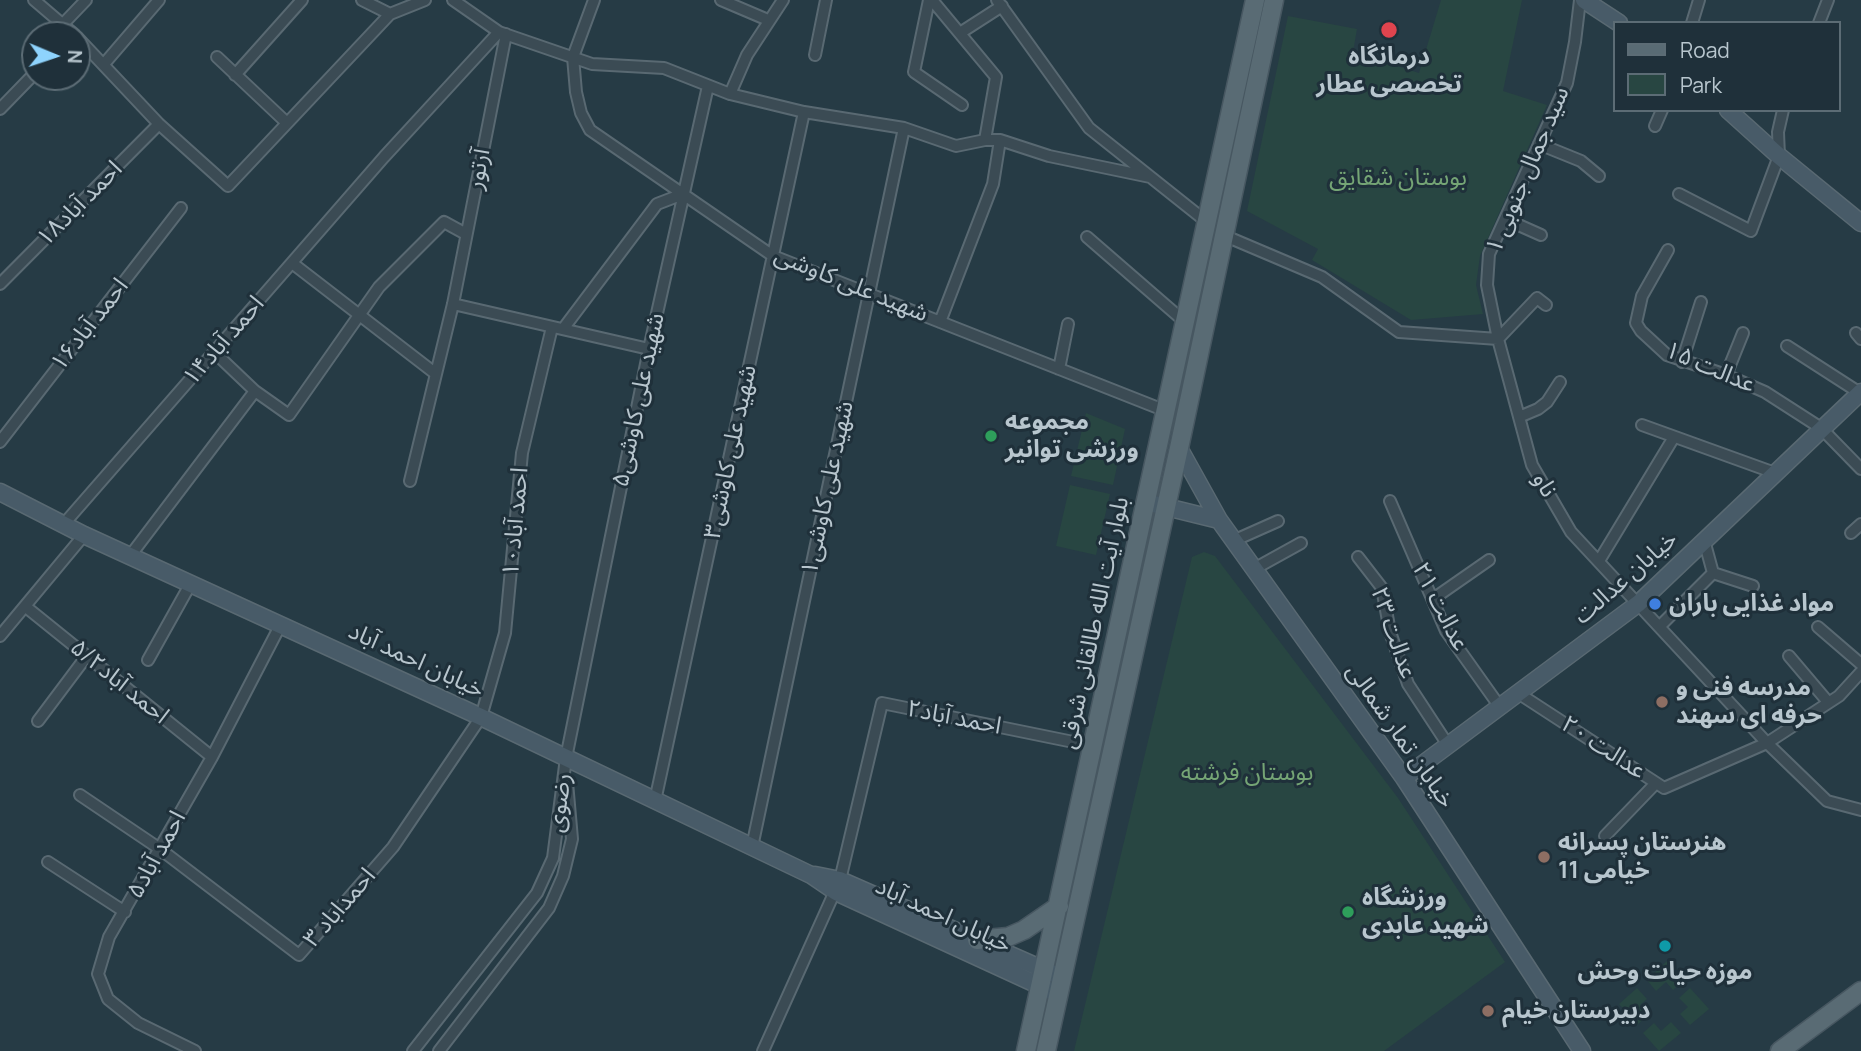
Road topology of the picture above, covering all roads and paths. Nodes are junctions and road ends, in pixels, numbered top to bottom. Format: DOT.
graph roads {
  1 [pos="34,0"];
  2 [pos="86,0"];
  3 [pos="159,0"];
  4 [pos="302,0"];
  5 [pos="362,0"];
  6 [pos="425,0"];
  7 [pos="453,0"];
  8 [pos="594,0"];
  9 [pos="721,0"];
  10 [pos="783,0"];
  11 [pos="826,0"];
  12 [pos="930,0"];
  13 [pos="1255,0"];
  14 [pos="1274,0"];
  15 [pos="1699,0"];
  16 [pos="1828,0"];
  17 [pos="1591,2"];
  18 [pos="1000,3"];
  19 [pos="390,14"];
  20 [pos="768,20"];
  21 [pos="61,21"];
  22 [pos="66,21"];
  23 [pos="1616,21"];
  24 [pos="1693,21"];
  25 [pos="1820,21"];
  26 [pos="503,33"];
  27 [pos="960,33"];
  28 [pos="91,51"];
  29 [pos="815,55"];
  30 [pos="217,57"];
  31 [pos="573,57"];
  32 [pos="104,64"];
  33 [pos="235,75"];
  34 [pos="708,86"];
  35 [pos="21,87"];
  36 [pos="730,94"];
  37 [pos="962,105"];
  38 [pos="0,109"];
  39 [pos="804,112"];
  40 [pos="1661,112"];
  41 [pos="1730,112"];
  42 [pos="1783,112"];
  43 [pos="287,123"];
  44 [pos="159,124"];
  45 [pos="1655,126"];
  46 [pos="904,128"];
  47 [pos="985,140"];
  48 [pos="1000,140"];
  49 [pos="1539,144"];
  50 [pos="1779,156"];
  51 [pos="1599,176"];
  52 [pos="1150,177"];
  53 [pos="683,194"];
  54 [pos="1679,194"];
  55 [pos="181,208"];
  56 [pos="1505,219"];
  57 [pos="1207,222"];
  58 [pos="1861,223"];
  59 [pos="466,234"];
  60 [pos="1541,235"];
  61 [pos="1223,236"];
  62 [pos="1087,237"];
  63 [pos="1668,250"];
  64 [pos="773,256"];
  65 [pos="292,264"];
  66 [pos="0,284"];
  67 [pos="869,294"];
  68 [pos="1701,302"];
  69 [pos="453,304"];
  70 [pos="1546,305"];
  71 [pos="359,316"];
  72 [pos="940,322"];
  73 [pos="1185,322"];
  74 [pos="1068,324"];
  75 [pos="557,328"];
  76 [pos="1743,333"];
  77 [pos="1498,339"];
  78 [pos="1787,346"];
  79 [pos="649,349"];
  80 [pos="214,352"];
  81 [pos="1682,362"];
  82 [pos="1059,369"];
  83 [pos="436,374"];
  84 [pos="1726,375"];
  85 [pos="1560,382"];
  86 [pos="255,391"];
  87 [pos="1861,392"];
  88 [pos="1166,411"];
  89 [pos="1519,417"];
  90 [pos="1643,425"];
  91 [pos="1821,428"];
  92 [pos="1674,437"];
  93 [pos="0,442"];
  94 [pos="1179,448"];
  95 [pos="1861,469"];
  96 [pos="1775,473"];
  97 [pos="410,481"];
  98 [pos="0,492"];
  99 [pos="1390,501"];
  100 [pos="1146,502"];
  101 [pos="1166,507"];
  102 [pos="1219,520"];
  103 [pos="1278,521"];
  104 [pos="1861,524"];
  105 [pos="63,525"];
  106 [pos="1851,533"];
  107 [pos="84,535"];
  108 [pos="1704,540"];
  109 [pos="1234,541"];
  110 [pos="1301,543"];
  111 [pos="130,556"];
  112 [pos="1358,557"];
  113 [pos="1489,560"];
  114 [pos="1599,561"];
  115 [pos="1254,569"];
  116 [pos="1713,573"];
  117 [pos="191,583"];
  118 [pos="1753,586"];
  119 [pos="1433,599"];
  120 [pos="1639,603"];
  121 [pos="26,607"];
  122 [pos="281,624"];
  123 [pos="1660,626"];
  124 [pos="1818,627"];
  125 [pos="0,636"];
  126 [pos="1790,656"];
  127 [pos="86,657"];
  128 [pos="148,660"];
  129 [pos="1861,664"];
  130 [pos="1861,673"];
  131 [pos="1518,694"];
  132 [pos="1829,702"];
  133 [pos="1500,706"];
  134 [pos="481,717"];
  135 [pos="38,721"];
  136 [pos="1767,743"];
  137 [pos="1448,745"];
  138 [pos="1093,746"];
  139 [pos="212,757"];
  140 [pos="566,758"];
  141 [pos="1404,778"];
  142 [pos="1656,783"];
  143 [pos="80,794"];
  144 [pos="655,801"];
  145 [pos="1861,810"];
  146 [pos="1605,836"];
  147 [pos="752,847"];
  148 [pos="160,849"];
  149 [pos="48,862"];
  150 [pos="838,886"];
  151 [pos="1059,906"];
  152 [pos="125,912"];
  153 [pos="977,940"];
  154 [pos="1042,978"];
  155 [pos="1059,986"];
  156 [pos="1861,991"];
  157 [pos="195,1051"];
  158 [pos="413,1051"];
  159 [pos="439,1051"];
  160 [pos="763,1051"];
  161 [pos="1027,1051"];
  162 [pos="1046,1051"];
  163 [pos="1582,1051"];
  164 [pos="1780,1051"];
  1 -- 21 [label="street"];
  2 -- 22 [label="street"];
  3 -- 32 [label="street"];
  4 -- 33 [label="street"];
  5 -- 19 [label="street"];
  6 -- 19 [label="street"];
  7 -- 26 [label="street"];
  8 -- 31 [label="street"];
  9 -- 20 [label="street"];
  10 -- 20 [label="street"];
  11 -- 29 [label="street"];
  12 -- 27 [label="street"];
  12 -- 37 [label="street"];
  13 -- 57 [label="main road, بلوار آیت الله طالقانی شرقی"];
  14 -- 61 [label="main road, بلوار آیت الله طالقانی شرقی"];
  15 -- 24 [label="street"];
  16 -- 25 [label="street"];
  17 -- 23 [label="main road"];
  17 -- 49 [label="street, سید جمال جنوبی ۱"];
  18 -- 27 [label="street"];
  18 -- 52 [label="street"];
  19 -- 43 [label="street"];
  20 -- 36 [label="street"];
  26 -- 31 [label="street"];
  26 -- 59 [label="street, آرتور"];
  26 -- 65 [label="street, احمد آباد۱۴"];
  27 -- 47 [label="street"];
  28 -- 32 [label="street"];
  30 -- 33 [label="street"];
  31 -- 34 [label="street"];
  31 -- 53 [label="street, شهید علی کاوشی"];
  32 -- 44 [label="street"];
  33 -- 43 [label="street"];
  34 -- 36 [label="street"];
  34 -- 53 [label="street, شهید علی کاوشی۵"];
  35 -- 38 [label="street"];
  36 -- 39 [label="street"];
  39 -- 46 [label="street"];
  39 -- 64 [label="street, شهید علی کاوشی۳"];
  40 -- 45 [label="street"];
  41 -- 50 [label="main road"];
  42 -- 50 [label="street"];
  43 -- 44 [label="street"];
  44 -- 66 [label="street, احمد آباد۱۸"];
  46 -- 47 [label="street"];
  46 -- 67 [label="street, شهید علی کاوشی۱"];
  47 -- 48 [label="street"];
  48 -- 52 [label="street"];
  48 -- 72 [label="street"];
  49 -- 51 [label="street"];
  49 -- 56 [label="street, سید جمال جنوبی ۱"];
  50 -- 54 [label="street"];
  50 -- 58 [label="main road"];
  52 -- 57 [label="street"];
  53 -- 64 [label="street, شهید علی کاوشی"];
  53 -- 75 [label="street"];
  53 -- 79 [label="street, شهید علی کاوشی۵"];
  55 -- 93 [label="street, احمد آباد۱۶"];
  56 -- 60 [label="street"];
  56 -- 77 [label="street, سید جمال جنوبی ۱"];
  57 -- 73 [label="main road, بلوار آیت الله طالقانی شرقی"];
  59 -- 69 [label="street, آرتور"];
  59 -- 71 [label="street"];
  61 -- 77 [label="street"];
  61 -- 94 [label="main road, بلوار آیت الله طالقانی شرقی"];
  62 -- 73 [label="street"];
  63 -- 81 [label="street, عدالت ۱۵"];
  64 -- 67 [label="street, شهید علی کاوشی"];
  64 -- 144 [label="street, شهید علی کاوشی۳"];
  65 -- 71 [label="street"];
  65 -- 80 [label="street, احمد آباد۱۴"];
  67 -- 72 [label="street, شهید علی کاوشی"];
  67 -- 147 [label="street, شهید علی کاوشی۱"];
  68 -- 81 [label="street"];
  69 -- 75 [label="street"];
  69 -- 83 [label="street, آرتور"];
  70 -- 77 [label="street"];
  71 -- 83 [label="street"];
  71 -- 86 [label="street"];
  72 -- 82 [label="street, شهید علی کاوشی"];
  73 -- 88 [label="main road, بلوار آیت الله طالقانی شرقی"];
  74 -- 82 [label="street"];
  75 -- 79 [label="street"];
  75 -- 134 [label="street, احمد آباد۱۰"];
  76 -- 84 [label="street"];
  77 -- 89 [label="street, ناو"];
  78 -- 87 [label="street"];
  79 -- 140 [label="street, شهید علی کاوشی۵"];
  80 -- 86 [label="street"];
  80 -- 105 [label="street, احمد آباد۱۴"];
  81 -- 84 [label="street, عدالت ۱۵"];
  82 -- 88 [label="street, شهید علی کاوشی"];
  83 -- 97 [label="street, آرتور"];
  84 -- 91 [label="street, عدالت ۱۵"];
  85 -- 89 [label="street"];
  86 -- 111 [label="street"];
  87 -- 91 [label="main road, خیابان عدالت"];
  88 -- 100 [label="main road, بلوار آیت الله طالقانی شرقی"];
  89 -- 114 [label="street, ناو"];
  90 -- 92 [label="street"];
  91 -- 95 [label="street, عدالت ۱۵"];
  91 -- 96 [label="main road, خیابان عدالت"];
  92 -- 96 [label="street"];
  92 -- 114 [label="street"];
  94 -- 101 [label="main road, بلوار آیت الله طالقانی شرقی"];
  94 -- 102 [label="main road, خیابان تمار شمالی"];
  96 -- 108 [label="main road, خیابان عدالت"];
  98 -- 105 [label="main road, خیابان احمد آباد"];
  99 -- 119 [label="street, عدالت ۲۱"];
  100 -- 101 [label="main road"];
  100 -- 138 [label="main road, بلوار آیت الله طالقانی شرقی"];
  101 -- 102 [label="main road"];
  101 -- 155 [label="main road, بلوار آیت الله طالقانی شرقی"];
  102 -- 109 [label="main road, خیابان تمار شمالی"];
  103 -- 109 [label="street"];
  104 -- 106 [label="street"];
  105 -- 107 [label="main road, خیابان احمد آباد"];
  107 -- 111 [label="main road, خیابان احمد آباد"];
  107 -- 121 [label="street"];
  108 -- 116 [label="street"];
  108 -- 120 [label="main road, خیابان عدالت"];
  109 -- 115 [label="main road, خیابان تمار شمالی"];
  110 -- 115 [label="street"];
  111 -- 117 [label="main road, خیابان احمد آباد"];
  112 -- 137 [label="street, عدالت ۲۳"];
  113 -- 119 [label="street"];
  114 -- 120 [label="street, ناو"];
  115 -- 141 [label="main road, خیابان تمار شمالی"];
  116 -- 118 [label="street"];
  116 -- 123 [label="street"];
  117 -- 122 [label="main road, خیابان احمد آباد"];
  117 -- 128 [label="street"];
  119 -- 133 [label="street, عدالت ۲۱"];
  120 -- 123 [label="street, ناو"];
  120 -- 131 [label="main road, خیابان عدالت"];
  121 -- 125 [label="street"];
  121 -- 127 [label="street, احمد آباد۵/۲"];
  122 -- 134 [label="main road, خیابان احمد آباد"];
  122 -- 139 [label="street, احمد آباد۵"];
  123 -- 136 [label="street, ناو"];
  124 -- 129 [label="street"];
  126 -- 132 [label="street"];
  127 -- 135 [label="street"];
  127 -- 139 [label="street, احمد آباد۵/۲"];
  130 -- 132 [label="street"];
  131 -- 133 [label="main road, خیابان عدالت"];
  131 -- 142 [label="street, عدالت ۲۰"];
  132 -- 136 [label="street"];
  133 -- 137 [label="main road, خیابان عدالت"];
  134 -- 140 [label="main road, خیابان احمد آباد"];
  134 -- 148 [label="street, احمداباد ۳"];
  136 -- 142 [label="street, عدالت ۲۰"];
  136 -- 145 [label="street, ناو"];
  137 -- 141 [label="main road, خیابان عدالت"];
  138 -- 150 [label="street, احمد آباد۲"];
  138 -- 151 [label="main road, بلوار آیت الله طالقانی شرقی"];
  139 -- 148 [label="street, احمد آباد۵"];
  140 -- 144 [label="main road, خیابان احمد آباد"];
  140 -- 158 [label="street, رضوی"];
  140 -- 159 [label="street, رضوی"];
  141 -- 163 [label="main road, خیابان تمار شمالی"];
  142 -- 146 [label="street"];
  143 -- 148 [label="street"];
  144 -- 147 [label="main road, خیابان احمد آباد"];
  147 -- 150 [label="main road, خیابان احمد آباد"];
  148 -- 152 [label="street, احمد آباد۵"];
  149 -- 152 [label="street"];
  150 -- 153 [label="main road, خیابان احمد آباد"];
  150 -- 154 [label="main road, خیابان احمد آباد"];
  150 -- 160 [label="street"];
  151 -- 153 [label="main road"];
  151 -- 154 [label="main road, بلوار آیت الله طالقانی شرقی"];
  152 -- 157 [label="street, احمد آباد۵"];
  153 -- 154 [label="main road, خیابان احمد آباد"];
  154 -- 155 [label="main road, خیابان احمد آباد"];
  154 -- 161 [label="main road, بلوار آیت الله طالقانی شرقی"];
  155 -- 162 [label="main road, بلوار آیت الله طالقانی شرقی"];
  156 -- 164 [label="main road"];
}
